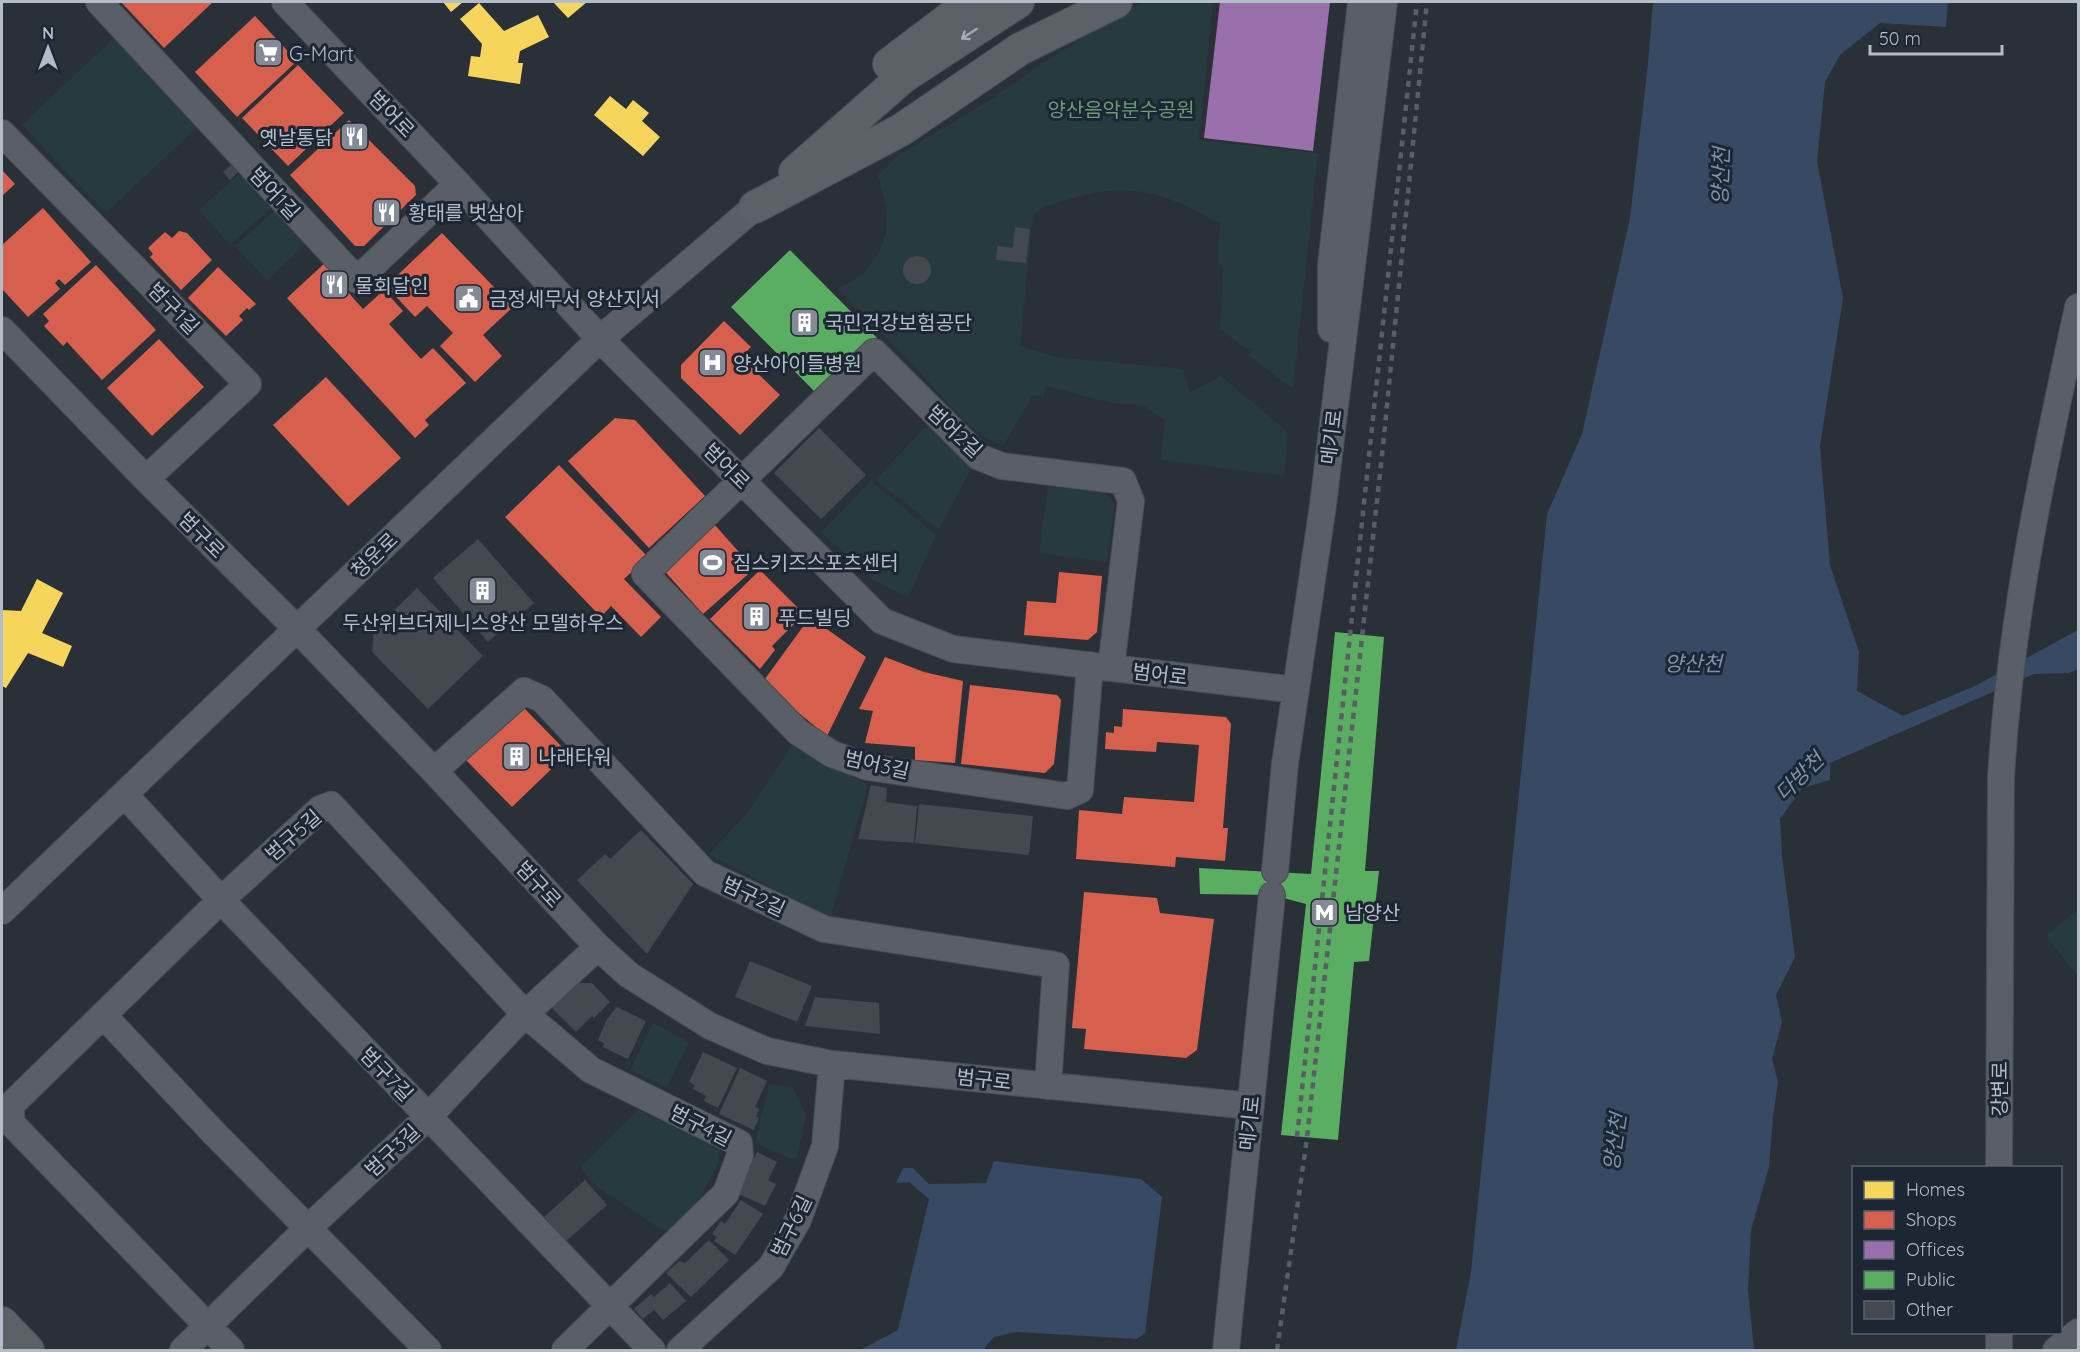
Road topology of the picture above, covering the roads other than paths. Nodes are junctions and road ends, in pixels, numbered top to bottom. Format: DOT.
graph roads {
  1 [pos="99,2"];
  2 [pos="285,2"];
  3 [pos="972,2"];
  4 [pos="1018,2"];
  5 [pos="1075,2"];
  6 [pos="1116,2"];
  7 [pos="1361,2"];
  8 [pos="1384,2"];
  9 [pos="2,133"];
  10 [pos="458,184"];
  11 [pos="755,207"];
  12 [pos="2079,307"];
  13 [pos="2,330"];
  14 [pos="600,339"];
  15 [pos="1331,436"];
  16 [pos="146,479"];
  17 [pos="742,481"];
  18 [pos="297,629"];
  19 [pos="1100,667"];
  20 [pos="1296,690"];
  21 [pos="434,771"];
  22 [pos="125,795"];
  23 [pos="221,900"];
  24 [pos="2,911"];
  25 [pos="598,947"];
  26 [pos="525,1014"];
  27 [pos="104,1015"];
  28 [pos="832,1064"];
  29 [pos="1048,1086"];
  30 [pos="1251,1106"];
  31 [pos="428,1117"];
  32 [pos="1999,1166"];
  33 [pos="308,1228"];
  34 [pos="611,1307"];
  35 [pos="2,1323"];
  36 [pos="208,1326"];
  37 [pos="2079,1332"];
  38 [pos="1999,1334"];
  39 [pos="28,1350"];
  40 [pos="183,1350"];
  41 [pos="231,1350"];
  42 [pos="428,1350"];
  43 [pos="566,1350"];
  44 [pos="652,1350"];
  45 [pos="680,1350"];
  46 [pos="1226,1350"];
  47 [pos="1999,1350"];
  48 [pos="2056,1350"];
  1 -- 10 [label="street, 범어1길"];
  2 -- 10 [label="street, 범어로"];
  3 -- 11 [label="main road"];
  4 -- 11 [label="main road, one-way"];
  5 -- 11 [label="main road"];
  6 -- 11 [label="main road"];
  7 -- 15 [label="street"];
  8 -- 15 [label="street, 메기로"];
  9 -- 16 [label="street, 범구1길"];
  10 -- 14 [label="street, 범어로"];
  11 -- 14 [label="street, 청운로"];
  12 -- 32 [label="street, 강변로"];
  13 -- 16 [label="street, 범구로"];
  14 -- 17 [label="street, 범어로"];
  14 -- 18 [label="street, 청운로"];
  15 -- 20 [label="street, 메기로"];
  16 -- 18 [label="street, 범구로"];
  17 -- 19 [label="street, 범어로"];
  17 -- 19 [label="street, 범어2길"];
  17 -- 19 [label="street, 범어3길"];
  18 -- 21 [label="street, 범구로"];
  18 -- 22 [label="street, 청운로"];
  19 -- 20 [label="street, 범어로"];
  20 -- 30 [label="street, 메기로"];
  21 -- 25 [label="street, 범구로"];
  21 -- 29 [label="street, 범구2길"];
  22 -- 23 [label="street, 범구7길"];
  22 -- 24 [label="street, 청운로"];
  23 -- 26 [label="street, 범구5길"];
  23 -- 27 [label="street, 범구5길"];
  23 -- 31 [label="street, 범구7길"];
  25 -- 26 [label="street, 범구3길"];
  25 -- 28 [label="street, 범구로"];
  26 -- 31 [label="street, 범구3길"];
  26 -- 34 [label="street, 범구4길"];
  27 -- 33 [label="street"];
  27 -- 36 [label="street, 범구5길"];
  28 -- 29 [label="street, 범구로"];
  28 -- 45 [label="street, 범구6길"];
  29 -- 30 [label="street, 범구로"];
  30 -- 46 [label="street, 메기로"];
  31 -- 33 [label="street, 범구3길"];
  31 -- 34 [label="street, 범구7길"];
  33 -- 36 [label="street, 범구3길"];
  33 -- 42 [label="street"];
  34 -- 43 [label="street, 범구4길"];
  34 -- 44 [label="street, 범구7길"];
  35 -- 39 [label="main road"];
  36 -- 40 [label="street, 범구3길"];
  36 -- 41 [label="street"];
  37 -- 48 [label="street"];
  38 -- 47 [label="street"];
}
